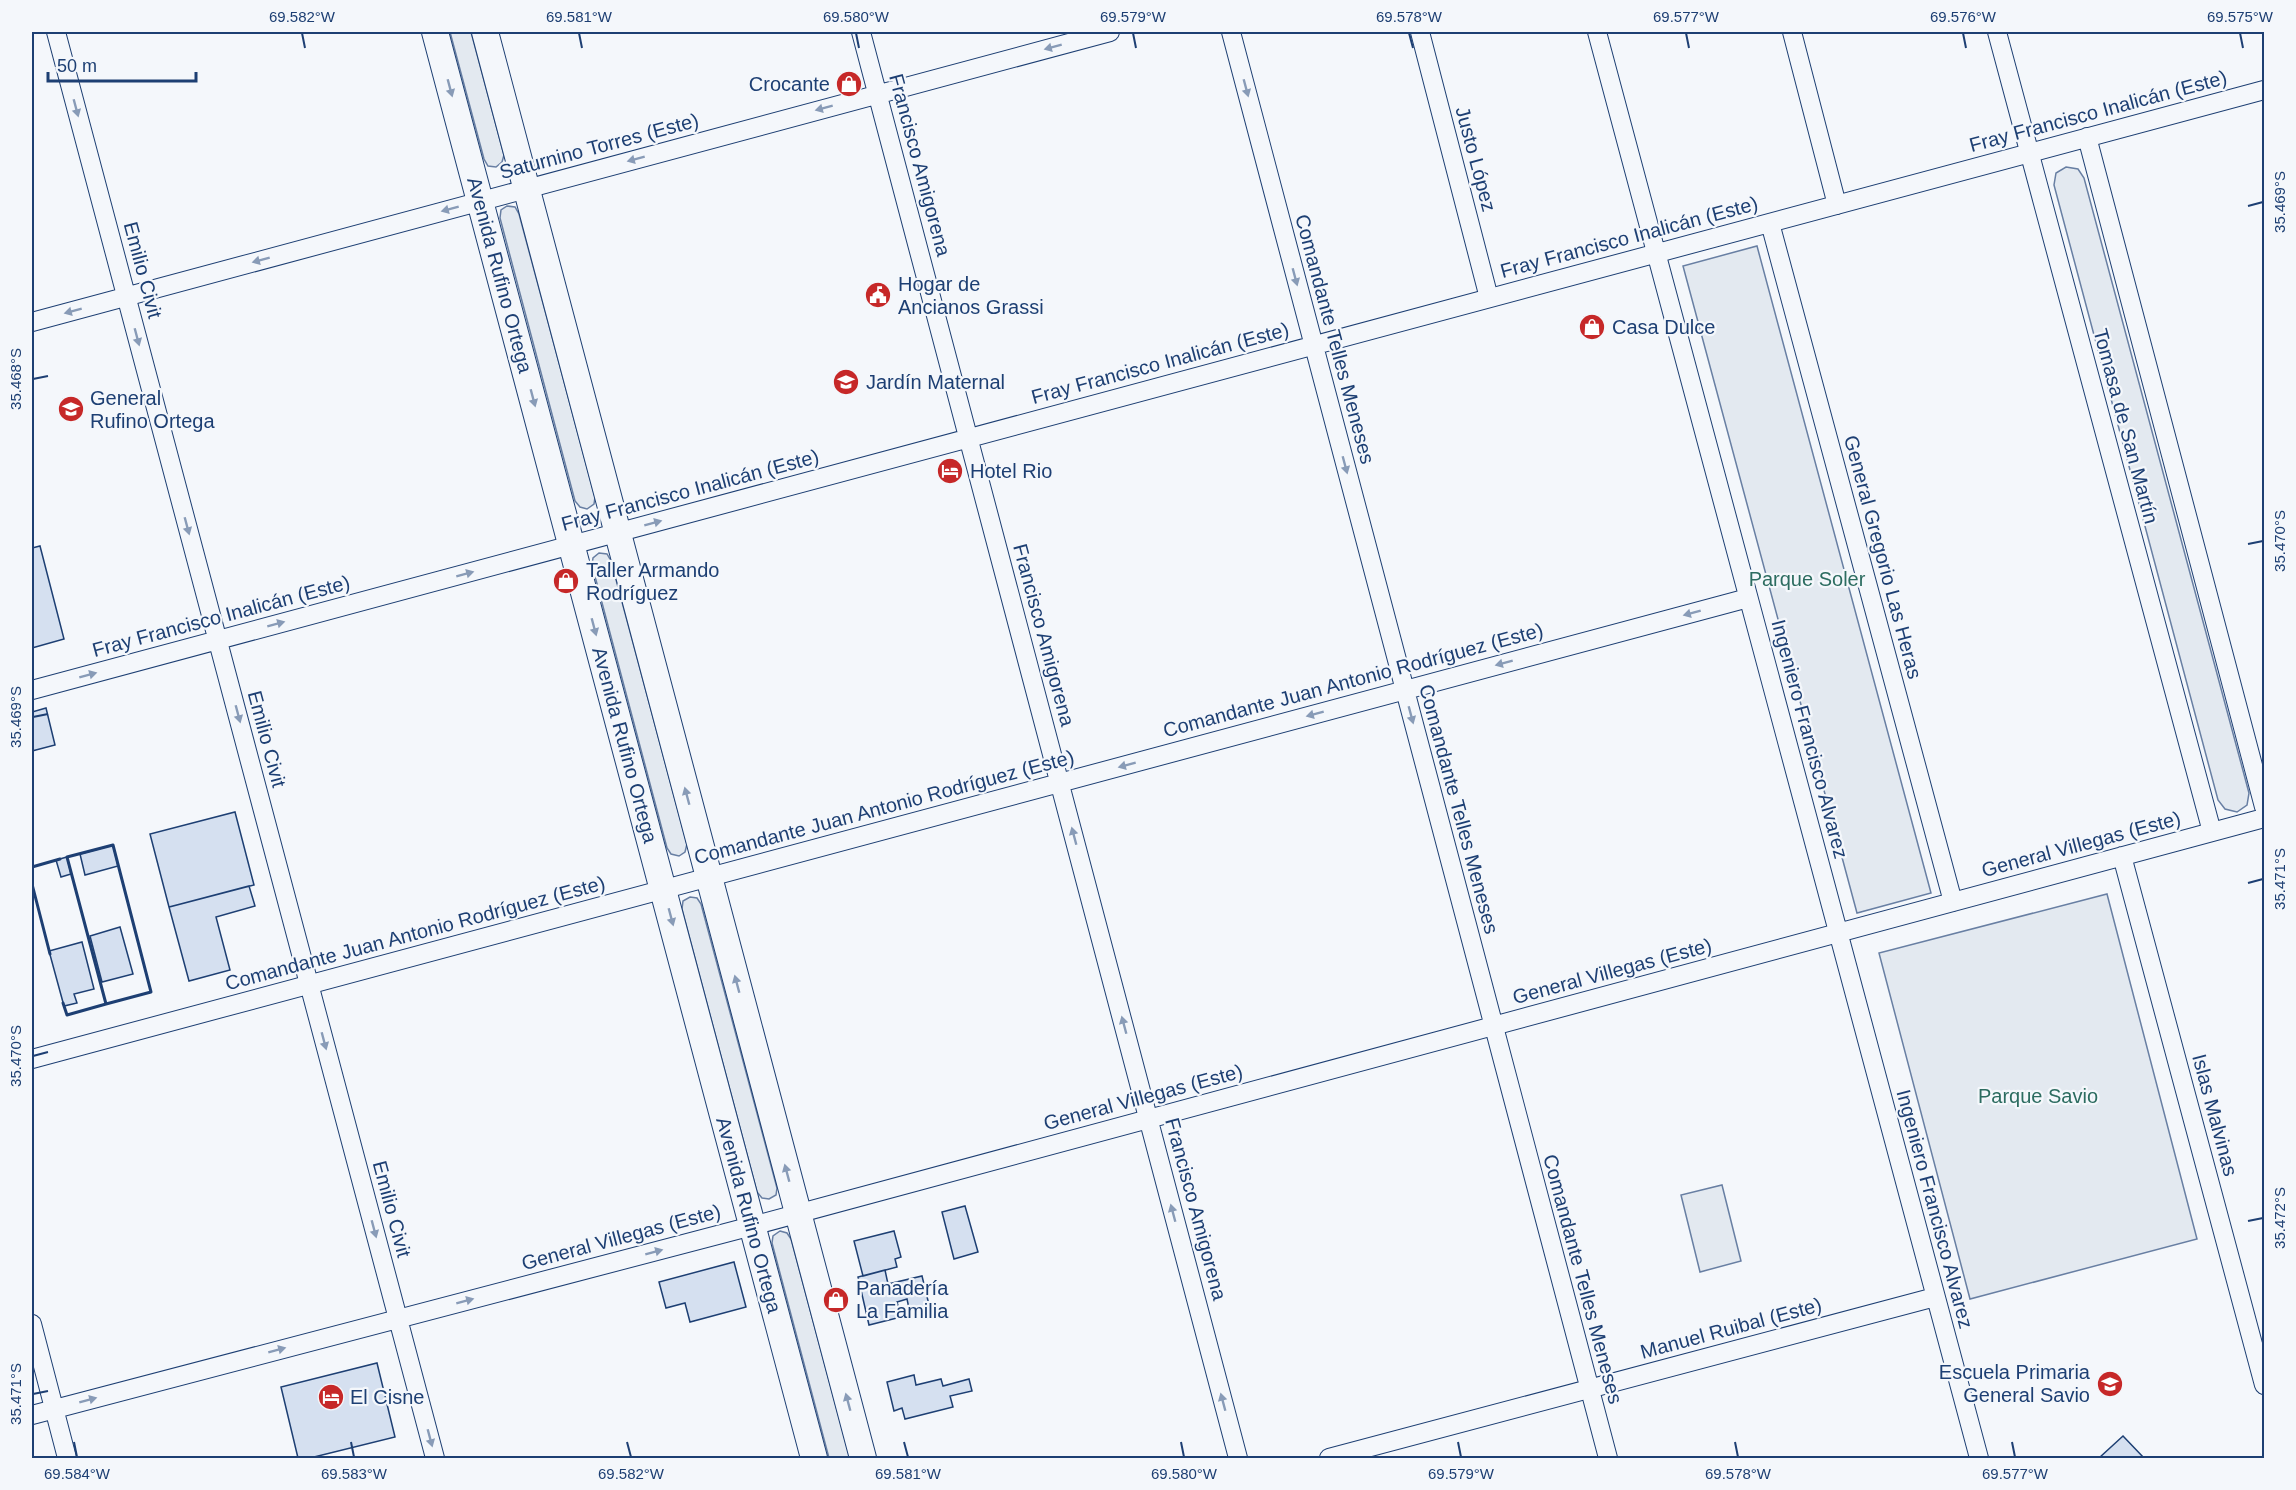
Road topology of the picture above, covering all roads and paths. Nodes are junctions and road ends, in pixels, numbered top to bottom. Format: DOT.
graph roads {
  1 [pos="56,32"];
  2 [pos="435,32"];
  3 [pos="485,32"];
  4 [pos="861,32"];
  5 [pos="1110,32"];
  6 [pos="1231,32"];
  7 [pos="1420,32"];
  8 [pos="1597,32"];
  9 [pos="1792,32"];
  10 [pos="1997,32"];
  11 [pos="2265,90"];
  12 [pos="878,94"];
  13 [pos="2087,137"];
  14 [pos="2029,153"];
  15 [pos="526,189"];
  16 [pos="480,201"];
  17 [pos="1837,205"];
  18 [pos="1770,223"];
  19 [pos="1656,253"];
  20 [pos="126,296"];
  21 [pos="1489,298"];
  22 [pos="32,322"];
  23 [pos="1313,345"];
  24 [pos="969,438"];
  25 [pos="618,532"];
  26 [pos="572,545"];
  27 [pos="1748,598"];
  28 [pos="218,640"];
  29 [pos="32,690"];
  30 [pos="1405,690"];
  31 [pos="1060,783"];
  32 [pos="2265,807"];
  33 [pos="2265,818"];
  34 [pos="2212,832"];
  35 [pos="2122,856"];
  36 [pos="709,877"];
  37 [pos="663,889"];
  38 [pos="1953,902"];
  39 [pos="1839,933"];
  40 [pos="309,984"];
  41 [pos="1493,1026"];
  42 [pos="32,1059"];
  43 [pos="1149,1119"];
  44 [pos="798,1213"];
  45 [pos="752,1226"];
  46 [pos="1935,1297"];
  47 [pos="398,1318"];
  48 [pos="32,1324"];
  49 [pos="2265,1385"];
  50 [pos="1589,1389"];
  51 [pos="54,1409"];
  52 [pos="32,1415"];
  53 [pos="67,1458"];
  54 [pos="435,1458"];
  55 [pos="814,1458"];
  56 [pos="863,1458"];
  57 [pos="1238,1458"];
  58 [pos="1329,1458"];
  59 [pos="1608,1458"];
  60 [pos="1979,1458"];
  1 -- 20 [label="street, Emilio Civit, one-way"];
  2 -- 16 [label="main road, Avenida Rufino Ortega, one-way"];
  3 -- 15 [label="main road"];
  4 -- 12 [label="street, Francisco Amigorena"];
  5 -- 12 [label="street, Saturnino Torres (Este), one-way"];
  6 -- 23 [label="street, Comandante Telles Meneses, one-way"];
  7 -- 21 [label="street, Justo López"];
  8 -- 19 [label="street, Ingeniero Francisco Alvarez"];
  9 -- 17 [label="street"];
  10 -- 14 [label="street, Tomasa de San Martín"];
  11 -- 13 [label="street, Fray Francisco Inalicán (Este)"];
  12 -- 15 [label="street, Saturnino Torres (Este), one-way"];
  12 -- 24 [label="street, Francisco Amigorena"];
  13 -- 14 [label="street, Fray Francisco Inalicán (Este)"];
  13 -- 32 [label="street, Tomasa de San Martín"];
  14 -- 17 [label="street, Fray Francisco Inalicán (Este)"];
  14 -- 34 [label="street, Tomasa de San Martín"];
  15 -- 16 [label="street, Saturnino Torres (Este)"];
  15 -- 25 [label="main road"];
  16 -- 20 [label="street, Saturnino Torres (Este), one-way"];
  16 -- 26 [label="main road, Avenida Rufino Ortega, one-way"];
  17 -- 18 [label="street, Fray Francisco Inalicán (Este)"];
  18 -- 19 [label="street, Fray Francisco Inalicán (Este)"];
  18 -- 38 [label="street, General Gregorio Las Heras"];
  19 -- 21 [label="street, Fray Francisco Inalicán (Este)"];
  19 -- 27 [label="street, Ingeniero Francisco Alvarez"];
  20 -- 22 [label="street, Saturnino Torres (Este), one-way"];
  20 -- 28 [label="street, Emilio Civit, one-way"];
  21 -- 23 [label="street, Fray Francisco Inalicán (Este)"];
  23 -- 24 [label="street, Fray Francisco Inalicán (Este)"];
  23 -- 30 [label="street, Comandante Telles Meneses, one-way"];
  25 -- 24 [label="street, Fray Francisco Inalicán (Este), one-way"];
  24 -- 31 [label="street, Francisco Amigorena"];
  25 -- 26 [label="street, Fray Francisco Inalicán (Este)"];
  36 -- 25 [label="main road, one-way"];
  28 -- 26 [label="street, Fray Francisco Inalicán (Este), one-way"];
  26 -- 37 [label="main road, Avenida Rufino Ortega, one-way"];
  27 -- 30 [label="street, Comandante Juan Antonio Rodríguez (Este), one-way"];
  27 -- 39 [label="street, Ingeniero Francisco Alvarez"];
  29 -- 28 [label="street, Fray Francisco Inalicán (Este), one-way"];
  28 -- 40 [label="street, Emilio Civit, one-way"];
  30 -- 31 [label="street, Comandante Juan Antonio Rodríguez (Este), one-way"];
  30 -- 41 [label="street, Comandante Telles Meneses, one-way"];
  31 -- 36 [label="street, Comandante Juan Antonio Rodríguez (Este)"];
  43 -- 31 [label="street, Francisco Amigorena, one-way"];
  33 -- 34 [label="street, General Villegas (Este)"];
  34 -- 35 [label="street, General Villegas (Este)"];
  35 -- 38 [label="street, General Villegas (Este)"];
  35 -- 49 [label="street, Islas Malvinas"];
  36 -- 37 [label="street, Comandante Juan Antonio Rodríguez (Este)"];
  44 -- 36 [label="main road, one-way"];
  37 -- 40 [label="street, Comandante Juan Antonio Rodríguez (Este)"];
  37 -- 45 [label="main road, Avenida Rufino Ortega, one-way"];
  38 -- 39 [label="street, General Villegas (Este)"];
  39 -- 41 [label="street, General Villegas (Este)"];
  39 -- 46 [label="street, Ingeniero Francisco Alvarez"];
  40 -- 42 [label="street, Comandante Juan Antonio Rodríguez (Este)"];
  40 -- 47 [label="street, Emilio Civit, one-way"];
  41 -- 43 [label="street, General Villegas (Este)"];
  41 -- 50 [label="street, Comandante Telles Meneses"];
  43 -- 44 [label="street, General Villegas (Este)"];
  57 -- 43 [label="street, Francisco Amigorena, one-way"];
  44 -- 45 [label="street, General Villegas (Este)"];
  56 -- 44 [label="main road, one-way"];
  47 -- 45 [label="street, General Villegas (Este), one-way"];
  45 -- 55 [label="main road, Avenida Rufino Ortega"];
  46 -- 50 [label="street, Manuel Ruibal (Este)"];
  46 -- 60 [label="street, Ingeniero Francisco Alvarez"];
  51 -- 47 [label="street, General Villegas (Este), one-way"];
  47 -- 54 [label="street, Emilio Civit, one-way"];
  48 -- 51 [label="street"];
  50 -- 58 [label="street, Manuel Ruibal (Este)"];
  50 -- 59 [label="street, Comandante Telles Meneses"];
  51 -- 52 [label="street, General Villegas (Este)"];
  51 -- 53 [label="street"];
}
